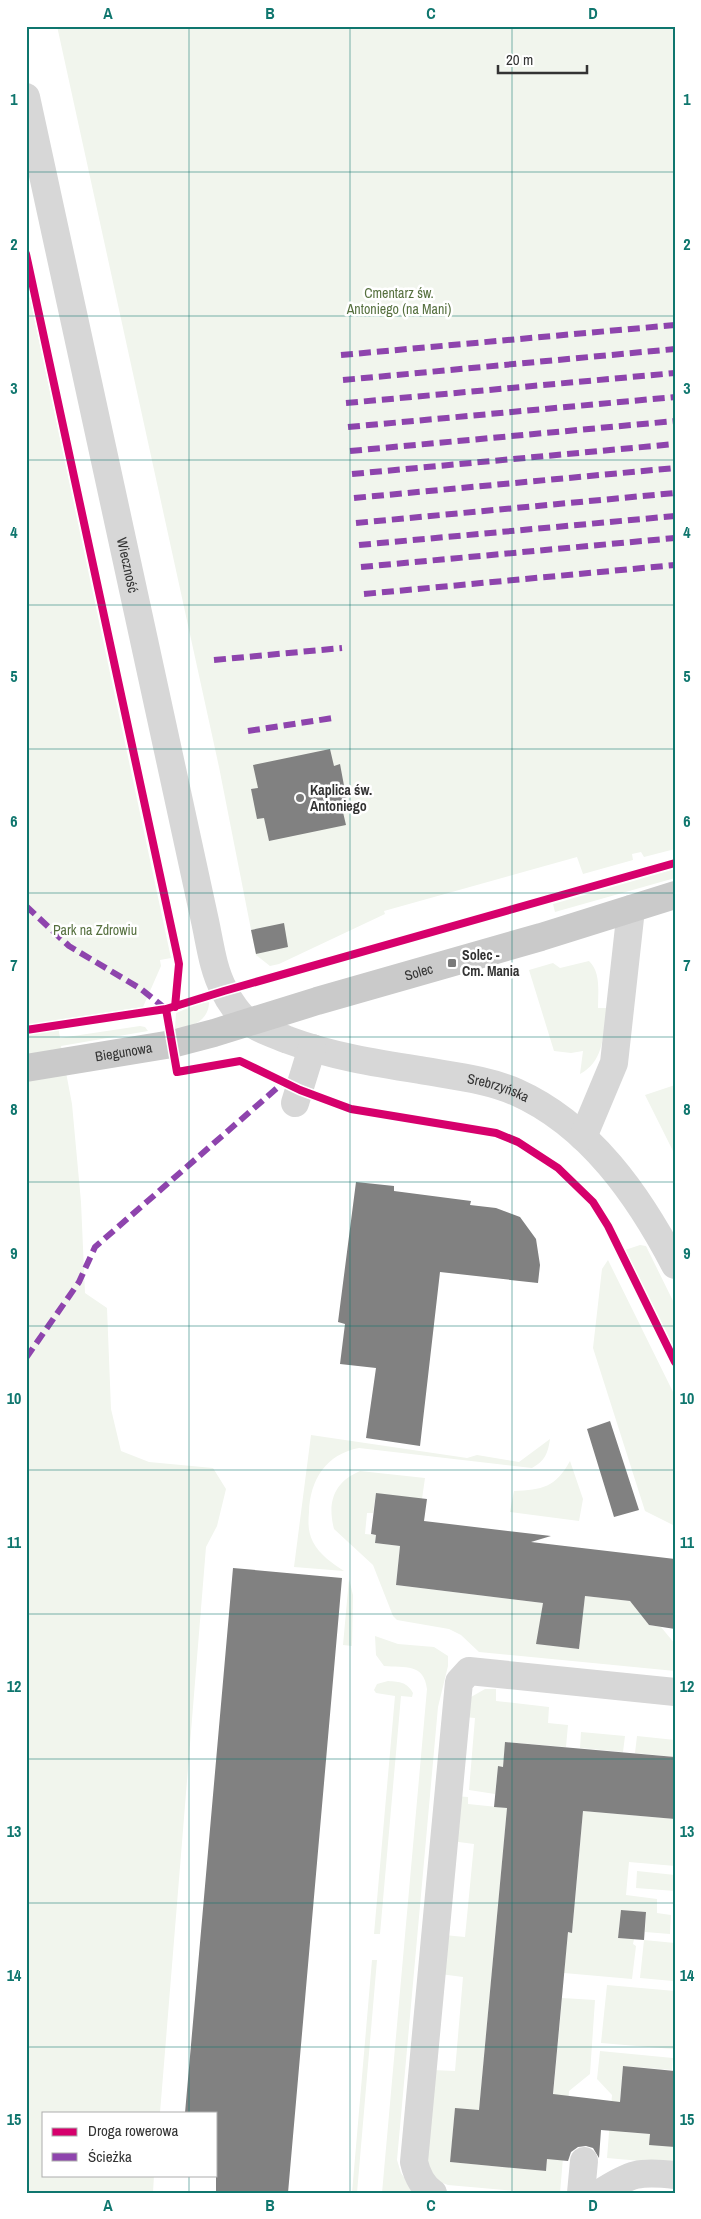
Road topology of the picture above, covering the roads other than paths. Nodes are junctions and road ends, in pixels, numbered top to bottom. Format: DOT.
graph roads {
  1 [pos="26,97"];
  2 [pos="675,895"];
  3 [pos="631,909"];
  4 [pos="249,1023"];
  5 [pos="312,1048"];
  6 [pos="26,1068"];
  7 [pos="295,1103"];
  8 [pos="583,1137"];
  9 [pos="675,1265"];
  10 [pos="675,1692"];
  11 [pos="584,2162"];
  12 [pos="675,2175"];
  13 [pos="433,2193"];
  14 [pos="581,2193"];
  15 [pos="600,2193"];
  1 -- 4 [label="street, Wieczność"];
  2 -- 3 [label="main road, Solec"];
  3 -- 4 [label="main road, Solec"];
  3 -- 8 [label="street"];
  4 -- 5 [label="street, Srebrzyńska"];
  4 -- 6 [label="main road, Biegunowa"];
  5 -- 7 [label="street"];
  5 -- 8 [label="street, Srebrzyńska"];
  8 -- 9 [label="street, Srebrzyńska"];
  10 -- 13 [label="street"];
  11 -- 14 [label="street"];
  12 -- 15 [label="street"];
}
